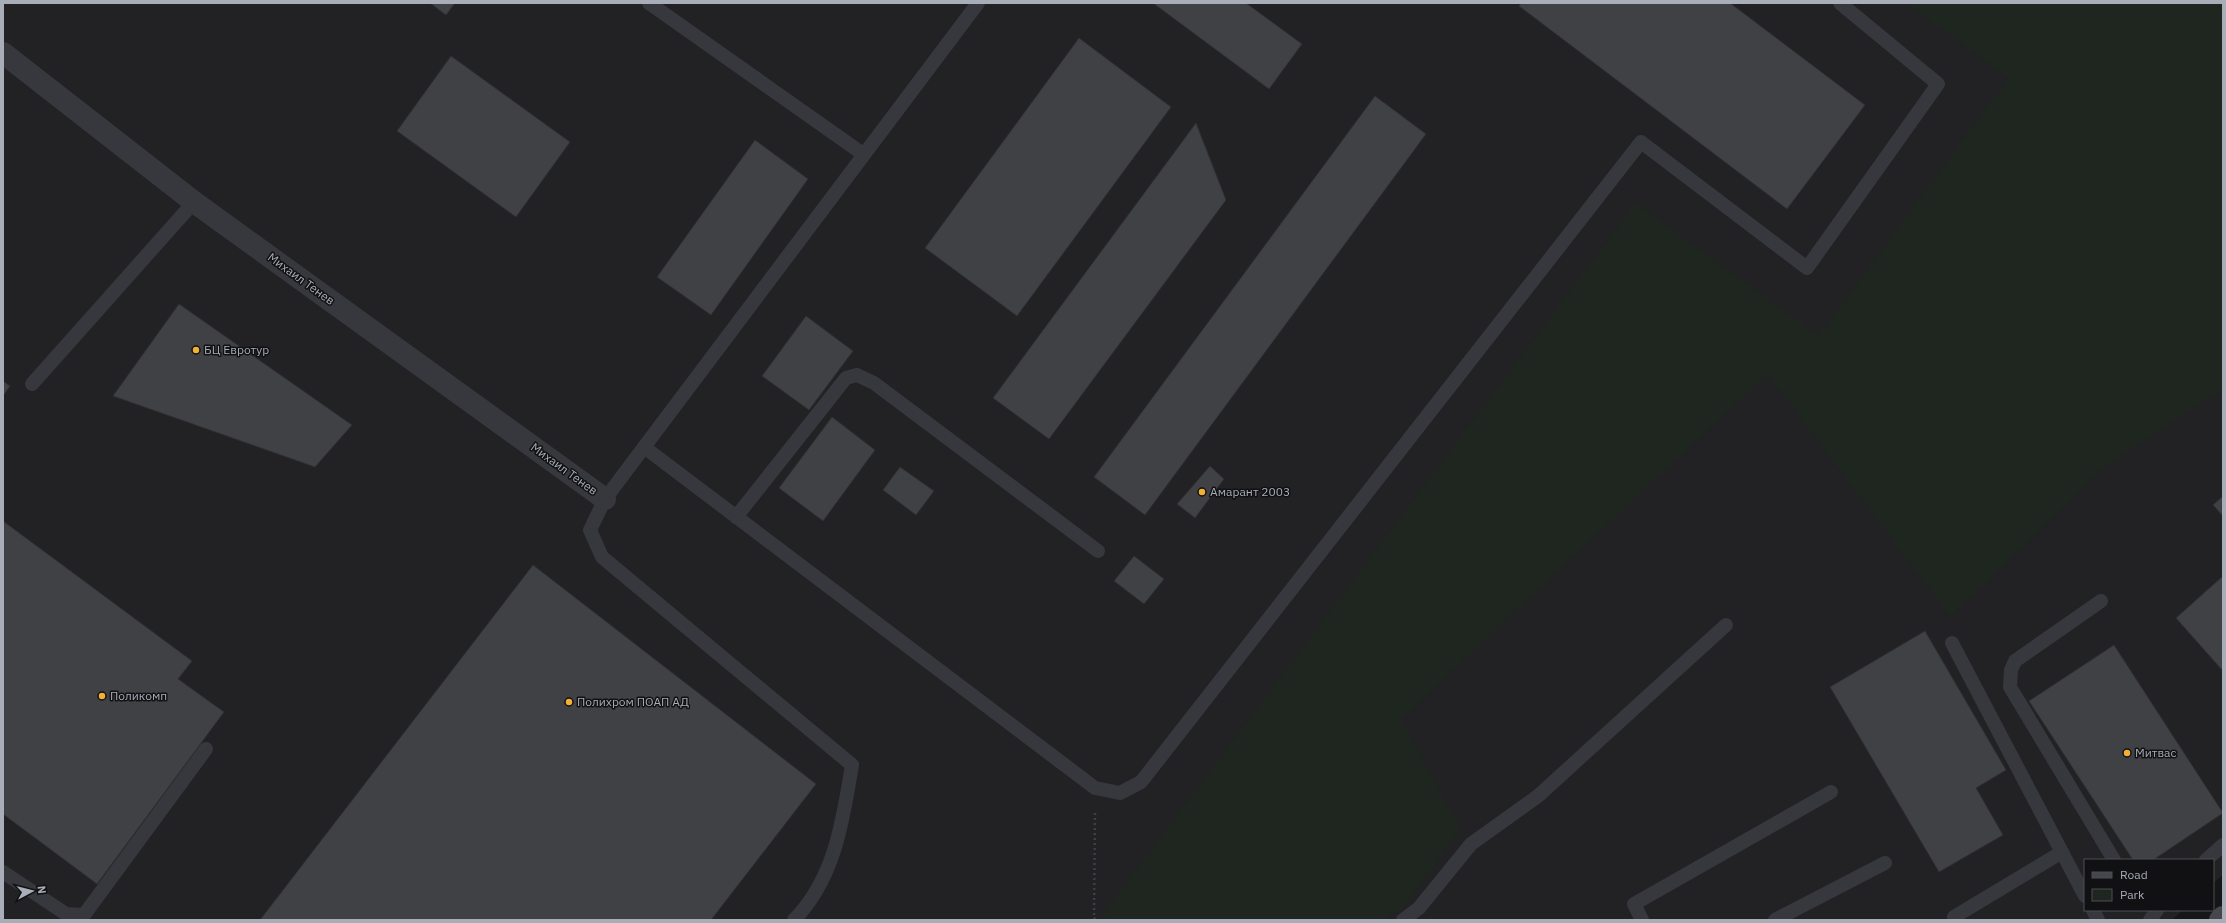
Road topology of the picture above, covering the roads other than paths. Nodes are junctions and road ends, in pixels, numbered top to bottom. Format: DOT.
graph roads {
  1 [pos="649,3"];
  2 [pos="978,3"];
  3 [pos="1840,3"];
  4 [pos="3,53"];
  5 [pos="863,154"];
  6 [pos="194,202"];
  7 [pos="32,384"];
  8 [pos="644,446"];
  9 [pos="605,499"];
  10 [pos="736,517"];
  11 [pos="1098,551"];
  12 [pos="2101,601"];
  13 [pos="1726,624"];
  14 [pos="1952,643"];
  15 [pos="206,748"];
  16 [pos="1831,792"];
  17 [pos="2223,845"];
  18 [pos="2062,852"];
  19 [pos="2113,859"];
  20 [pos="2207,859"];
  21 [pos="1885,862"];
  22 [pos="3,872"];
  23 [pos="2084,894"];
  24 [pos="2094,911"];
  25 [pos="2145,911"];
  26 [pos="2156,911"];
  27 [pos="1954,917"];
  28 [pos="2223,917"];
  29 [pos="794,920"];
  30 [pos="1403,920"];
  31 [pos="1642,920"];
  32 [pos="1775,920"];
  33 [pos="2098,920"];
  34 [pos="2150,920"];
  35 [pos="2220,920"];
  1 -- 5 [label="lane"];
  2 -- 5 [label="lane"];
  3 -- 10 [label="lane"];
  4 -- 6 [label="street, Михаил Тенев"];
  5 -- 8 [label="lane"];
  6 -- 7 [label="lane"];
  6 -- 9 [label="street, Михаил Тенев"];
  8 -- 9 [label="lane"];
  8 -- 10 [label="lane"];
  9 -- 29 [label="lane"];
  10 -- 11 [label="lane"];
  12 -- 19 [label="lane"];
  13 -- 30 [label="lane"];
  14 -- 18 [label="lane"];
  15 -- 22 [label="lane"];
  16 -- 31 [label="lane"];
  17 -- 20 [label="lane"];
  18 -- 23 [label="lane"];
  18 -- 27 [label="lane"];
  21 -- 32 [label="lane"];
  24 -- 33 [label="lane"];
  25 -- 34 [label="lane"];
  26 -- 34 [label="lane"];
  28 -- 35 [label="main road"];
}
